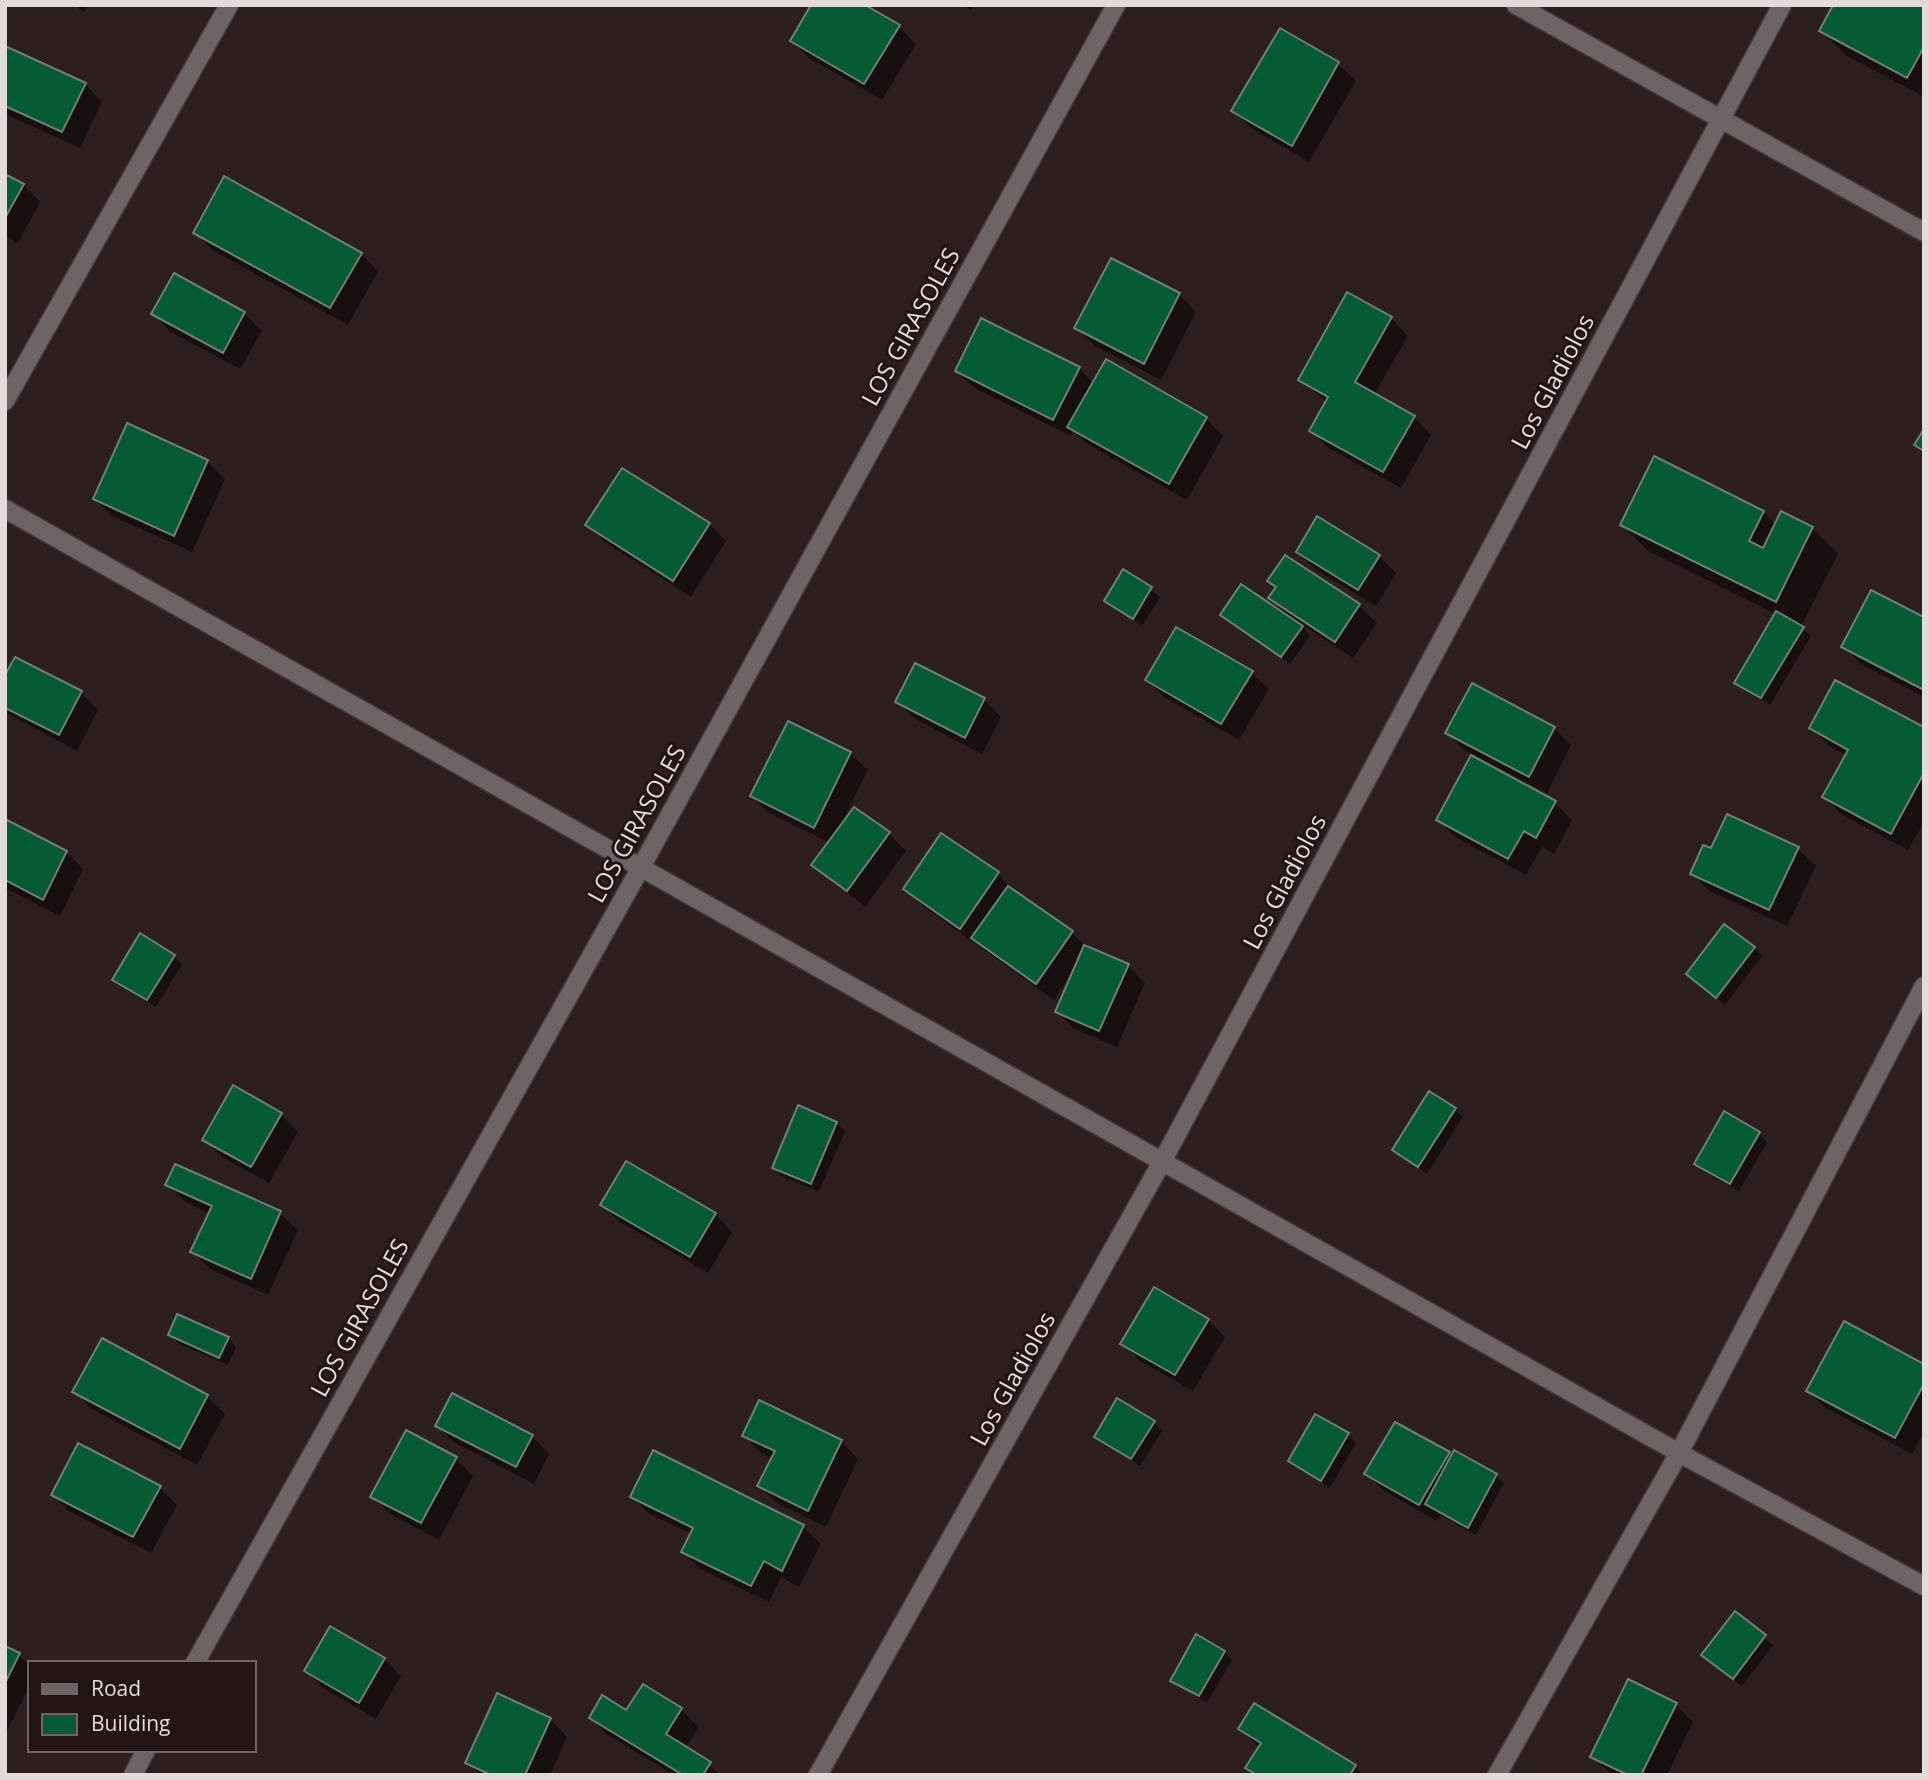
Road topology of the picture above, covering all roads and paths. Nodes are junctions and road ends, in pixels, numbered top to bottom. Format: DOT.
graph roads {
  1 [pos="229,5"];
  2 [pos="1116,5"];
  3 [pos="1516,5"];
  4 [pos="1782,5"];
  5 [pos="1721,120"];
  6 [pos="1924,232"];
  7 [pos="5,401"];
  8 [pos="5,509"];
  9 [pos="640,869"];
  10 [pos="1924,986"];
  11 [pos="1163,1160"];
  12 [pos="1679,1453"];
  13 [pos="1924,1586"];
  14 [pos="196,1661"];
  15 [pos="145,1752"];
  16 [pos="133,1775"];
  17 [pos="818,1775"];
  18 [pos="1497,1775"];
  1 -- 7 [label="street"];
  2 -- 9 [label="street, LOS GIRASOLES"];
  3 -- 5 [label="street"];
  4 -- 5 [label="street, Los Gladiolos"];
  5 -- 6 [label="street"];
  5 -- 11 [label="street, Los Gladiolos"];
  8 -- 9 [label="street"];
  9 -- 11 [label="street"];
  9 -- 14 [label="street, LOS GIRASOLES"];
  10 -- 12 [label="street"];
  11 -- 12 [label="street"];
  11 -- 17 [label="street, Los Gladiolos"];
  12 -- 13 [label="street"];
  12 -- 18 [label="street"];
  15 -- 16 [label="street"];
}
